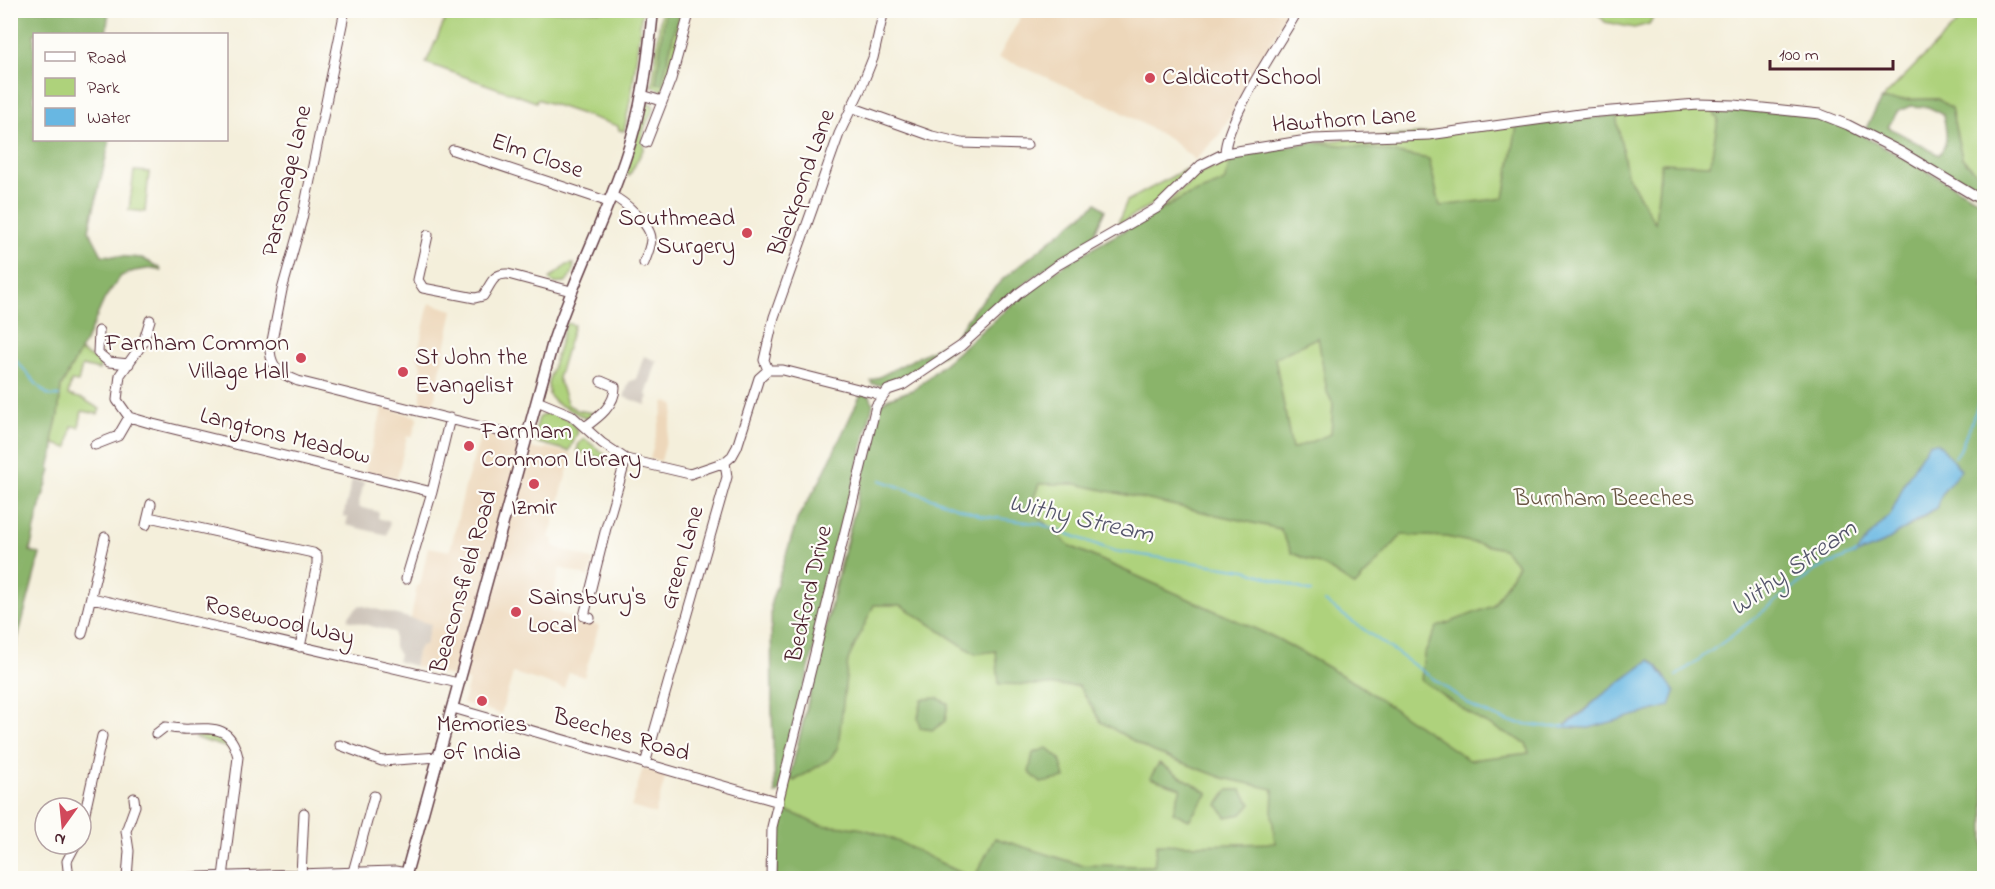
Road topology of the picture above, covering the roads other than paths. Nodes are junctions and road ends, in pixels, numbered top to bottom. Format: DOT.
graph roads {
  1 [pos="345,10"];
  2 [pos="653,10"];
  3 [pos="690,10"];
  4 [pos="884,10"];
  5 [pos="1298,10"];
  6 [pos="642,95"];
  7 [pos="662,101"];
  8 [pos="851,107"];
  9 [pos="646,143"];
  10 [pos="1027,145"];
  11 [pos="453,150"];
  12 [pos="1225,153"];
  13 [pos="610,199"];
  14 [pos="1984,199"];
  15 [pos="428,236"];
  16 [pos="644,263"];
  17 [pos="571,291"];
  18 [pos="150,320"];
  19 [pos="99,331"];
  20 [pos="129,363"];
  21 [pos="768,370"];
  22 [pos="601,381"];
  23 [pos="882,396"];
  24 [pos="537,401"];
  25 [pos="129,417"];
  26 [pos="450,418"];
  27 [pos="585,427"];
  28 [pos="526,438"];
  29 [pos="95,445"];
  30 [pos="626,459"];
  31 [pos="725,462"];
  32 [pos="432,492"];
  33 [pos="151,504"];
  34 [pos="105,537"];
  35 [pos="406,579"];
  36 [pos="92,598"];
  37 [pos="583,617"];
  38 [pos="82,634"];
  39 [pos="300,647"];
  40 [pos="458,683"];
  41 [pos="453,708"];
  42 [pos="160,717"];
  43 [pos="165,727"];
  44 [pos="156,734"];
  45 [pos="102,736"];
  46 [pos="340,745"];
  47 [pos="438,757"];
  48 [pos="645,764"];
  49 [pos="89,796"];
  50 [pos="375,796"];
  51 [pos="135,798"];
  52 [pos="779,802"];
  53 [pos="304,813"];
  54 [pos="70,856"];
  55 [pos="353,872"];
  56 [pos="301,875"];
  57 [pos="406,876"];
  58 [pos="223,877"];
  59 [pos="69,879"];
  60 [pos="127,879"];
  61 [pos="171,879"];
  62 [pos="771,879"];
  1 -- 26 [label="street, Parsonage Lane"];
  2 -- 6 [label="main road, Beaconsfield Road"];
  3 -- 7 [label="street"];
  4 -- 8 [label="street, Blackpond Lane"];
  5 -- 12 [label="street"];
  6 -- 7 [label="street"];
  6 -- 13 [label="main road, Beaconsfield Road"];
  7 -- 9 [label="street"];
  8 -- 10 [label="street"];
  8 -- 21 [label="street, Blackpond Lane"];
  11 -- 13 [label="street, Elm Close"];
  12 -- 14 [label="street, Hawthorn Lane"];
  12 -- 23 [label="street, Hawthorn Lane"];
  13 -- 16 [label="street, Elm Close"];
  13 -- 17 [label="main road, Beaconsfield Road"];
  15 -- 17 [label="street"];
  17 -- 24 [label="main road, Beaconsfield Road"];
  18 -- 20 [label="street"];
  19 -- 20 [label="street"];
  20 -- 25 [label="street"];
  21 -- 23 [label="street"];
  21 -- 31 [label="street, Green Lane"];
  22 -- 27 [label="street"];
  23 -- 52 [label="street, Bedford Drive"];
  24 -- 27 [label="street"];
  24 -- 28 [label="main road, Beaconsfield Road"];
  25 -- 29 [label="street"];
  25 -- 32 [label="street, Langtons Meadow"];
  26 -- 28 [label="street"];
  26 -- 32 [label="street"];
  27 -- 30 [label="street"];
  28 -- 40 [label="main road, Beaconsfield Road"];
  30 -- 31 [label="street"];
  30 -- 37 [label="street"];
  31 -- 48 [label="street, Green Lane"];
  32 -- 35 [label="street"];
  33 -- 39 [label="street"];
  34 -- 36 [label="street"];
  36 -- 38 [label="street"];
  36 -- 39 [label="street, Rosewood Way"];
  39 -- 40 [label="street, Rosewood Way"];
  40 -- 41 [label="main road, Beaconsfield Road"];
  41 -- 47 [label="main road, Beaconsfield Road"];
  41 -- 48 [label="street, Beeches Road"];
  42 -- 43 [label="street"];
  43 -- 44 [label="street"];
  43 -- 58 [label="street"];
  45 -- 49 [label="street"];
  46 -- 47 [label="street"];
  47 -- 57 [label="main road, Beaconsfield Road"];
  48 -- 52 [label="street, Beeches Road"];
  50 -- 55 [label="street"];
  51 -- 60 [label="street"];
  52 -- 62 [label="street, Bedford Drive"];
  53 -- 56 [label="street"];
  54 -- 59 [label="street"];
  55 -- 56 [label="street"];
  55 -- 57 [label="street"];
  56 -- 58 [label="street"];
  58 -- 61 [label="street"];
}
